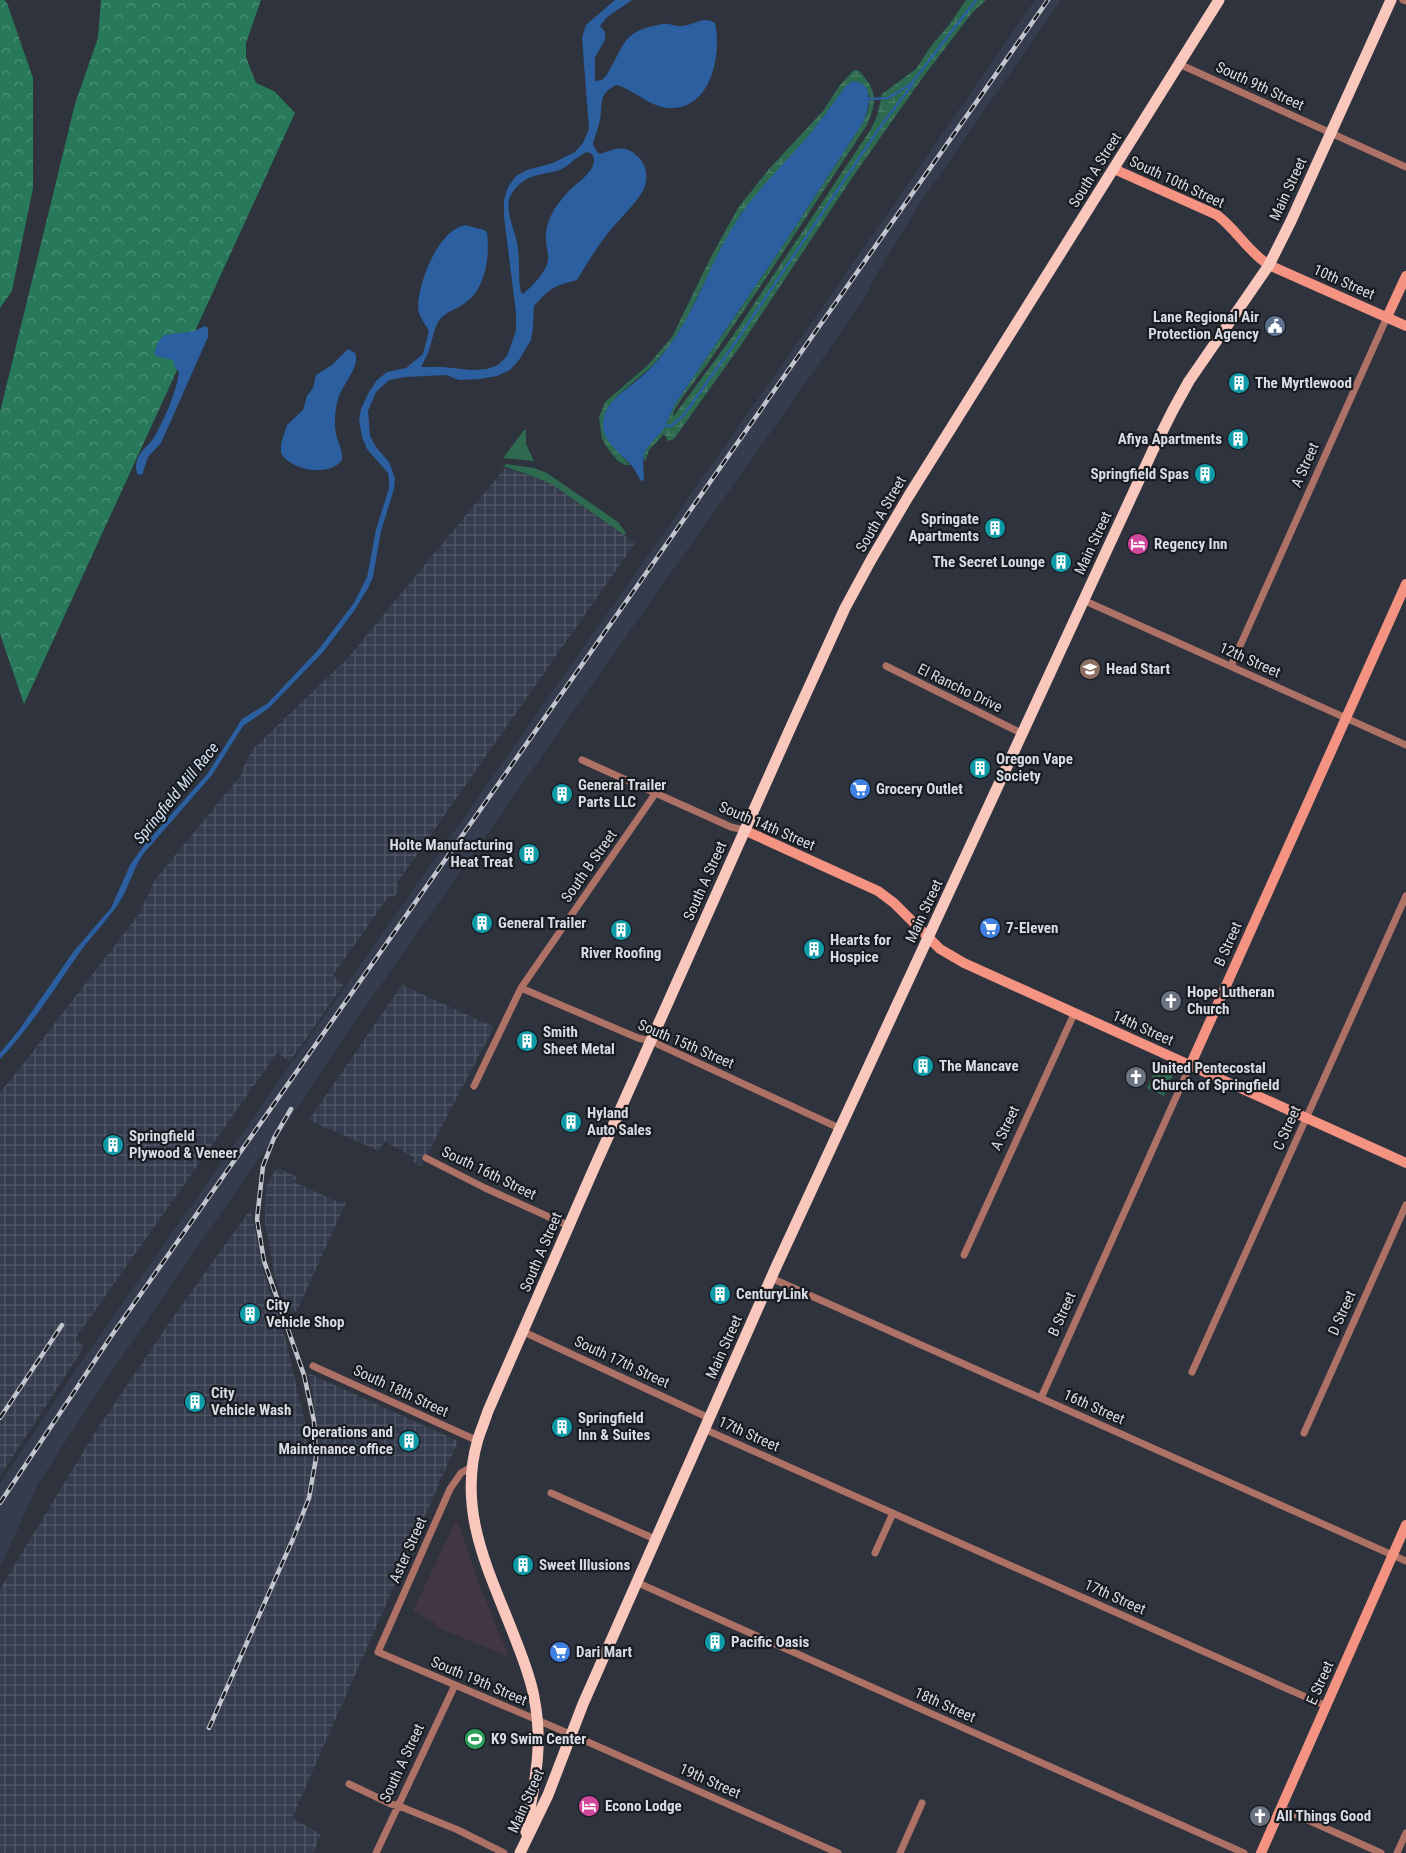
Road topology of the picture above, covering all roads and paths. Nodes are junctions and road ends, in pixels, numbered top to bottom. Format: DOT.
graph roads {
  1 [pos="1219,0"];
  2 [pos="1391,0"];
  3 [pos="1179,64"];
  4 [pos="1330,133"];
  5 [pos="1406,167"];
  6 [pos="1114,169"];
  7 [pos="1269,265"];
  8 [pos="1406,276"];
  9 [pos="1388,318"];
  10 [pos="1406,326"];
  11 [pos="1406,584"];
  12 [pos="1083,600"];
  13 [pos="886,666"];
  14 [pos="1231,666"];
  15 [pos="1346,718"];
  16 [pos="1022,733"];
  17 [pos="1406,745"];
  18 [pos="582,760"];
  19 [pos="655,794"];
  20 [pos="744,830"];
  21 [pos="1406,896"];
  22 [pos="928,938"];
  23 [pos="521,988"];
  24 [pos="1074,1014"];
  25 [pos="651,1041"];
  26 [pos="1190,1066"];
  27 [pos="474,1086"];
  28 [pos="1306,1118"];
  29 [pos="839,1128"];
  30 [pos="426,1158"];
  31 [pos="1406,1163"];
  32 [pos="1406,1205"];
  33 [pos="569,1226"];
  34 [pos="964,1255"];
  35 [pos="771,1278"];
  36 [pos="524,1332"];
  37 [pos="313,1366"];
  38 [pos="1192,1372"];
  39 [pos="1041,1398"];
  40 [pos="706,1424"];
  41 [pos="1304,1432"];
  42 [pos="478,1441"];
  43 [pos="473,1466"];
  44 [pos="551,1492"];
  45 [pos="893,1513"];
  46 [pos="1406,1526"];
  47 [pos="655,1538"];
  48 [pos="875,1553"];
  49 [pos="1393,1555"];
  50 [pos="1406,1561"];
  51 [pos="636,1582"];
  52 [pos="378,1652"];
  53 [pos="455,1686"];
  54 [pos="1326,1706"];
  55 [pos="538,1721"];
  56 [pos="570,1734"];
  57 [pos="349,1784"];
  58 [pos="922,1803"];
  59 [pos="399,1806"];
  60 [pos="1281,1808"];
  61 [pos="1406,1833"];
  62 [pos="522,1849"];
  63 [pos="376,1853"];
  64 [pos="504,1853"];
  65 [pos="838,1853"];
  66 [pos="900,1853"];
  67 [pos="1244,1853"];
  68 [pos="1261,1853"];
  69 [pos="1381,1853"];
  70 [pos="1397,1853"];
  1 -- 3 [label="main road, South A Street"];
  2 -- 4 [label="main road, Main Street"];
  3 -- 4 [label="street, South 9th Street"];
  3 -- 6 [label="main road, South A Street"];
  4 -- 5 [label="street, South 9th Street"];
  4 -- 7 [label="main road, Main Street"];
  6 -- 7 [label="street, South 10th Street"];
  6 -- 20 [label="main road, South A Street"];
  7 -- 9 [label="street, 10th Street"];
  7 -- 12 [label="main road, Main Street"];
  8 -- 9 [label="street, A Street"];
  9 -- 10 [label="street, 10th Street"];
  9 -- 14 [label="street, A Street"];
  11 -- 15 [label="street, B Street"];
  12 -- 14 [label="street, 12th Street"];
  12 -- 16 [label="main road, Main Street"];
  13 -- 16 [label="street, El Rancho Drive"];
  14 -- 15 [label="street, 12th Street"];
  15 -- 17 [label="street, 12th Street"];
  15 -- 26 [label="street, B Street"];
  16 -- 22 [label="main road, Main Street"];
  18 -- 19 [label="street, South 14th Street"];
  19 -- 20 [label="street, South 14th Street"];
  19 -- 23 [label="street, South B Street"];
  20 -- 22 [label="street, South 14th Street"];
  20 -- 25 [label="main road, South A Street"];
  21 -- 28 [label="street, C Street"];
  22 -- 24 [label="street, 14th Street"];
  22 -- 29 [label="main road, Main Street"];
  23 -- 25 [label="street, South 15th Street"];
  23 -- 27 [label="street, South B Street"];
  24 -- 26 [label="street, 14th Street"];
  24 -- 34 [label="street, A Street"];
  25 -- 29 [label="street, South 15th Street"];
  25 -- 33 [label="main road, South A Street"];
  26 -- 28 [label="street, 14th Street"];
  26 -- 39 [label="street, B Street"];
  28 -- 31 [label="street, 14th Street"];
  28 -- 38 [label="street, C Street"];
  29 -- 35 [label="main road, Main Street"];
  30 -- 33 [label="street, South 16th Street"];
  32 -- 41 [label="street, D Street"];
  33 -- 36 [label="main road, South A Street"];
  35 -- 39 [label="street, 16th Street"];
  35 -- 40 [label="main road, Main Street"];
  36 -- 40 [label="street, South 17th Street"];
  36 -- 42 [label="main road, South A Street"];
  37 -- 42 [label="street, South 18th Street"];
  39 -- 49 [label="street, 16th Street"];
  40 -- 45 [label="street, 17th Street"];
  40 -- 47 [label="main road, Main Street"];
  42 -- 43 [label="main road, South A Street"];
  43 -- 52 [label="street, Aster Street"];
  43 -- 55 [label="main road, South A Street"];
  44 -- 47 [label="street"];
  45 -- 48 [label="street"];
  45 -- 54 [label="street, 17th Street"];
  46 -- 49 [label="street, E Street"];
  47 -- 51 [label="main road, Main Street"];
  49 -- 50 [label="street, 16th Street"];
  49 -- 54 [label="street, E Street"];
  51 -- 56 [label="main road, Main Street"];
  51 -- 67 [label="street, 18th Street"];
  52 -- 53 [label="street, South 19th Street"];
  53 -- 55 [label="street, South 19th Street"];
  53 -- 59 [label="street, South A Street"];
  54 -- 60 [label="street, E Street"];
  55 -- 56 [label="street, South 19th Street"];
  55 -- 62 [label="main road, South A Street"];
  56 -- 62 [label="main road, Main Street"];
  56 -- 65 [label="street, 19th Street"];
  57 -- 59 [label="street"];
  58 -- 66 [label="street"];
  59 -- 63 [label="street, South A Street"];
  59 -- 64 [label="street"];
  60 -- 68 [label="street, E Street"];
  60 -- 69 [label="street"];
  61 -- 70 [label="street"];
}
